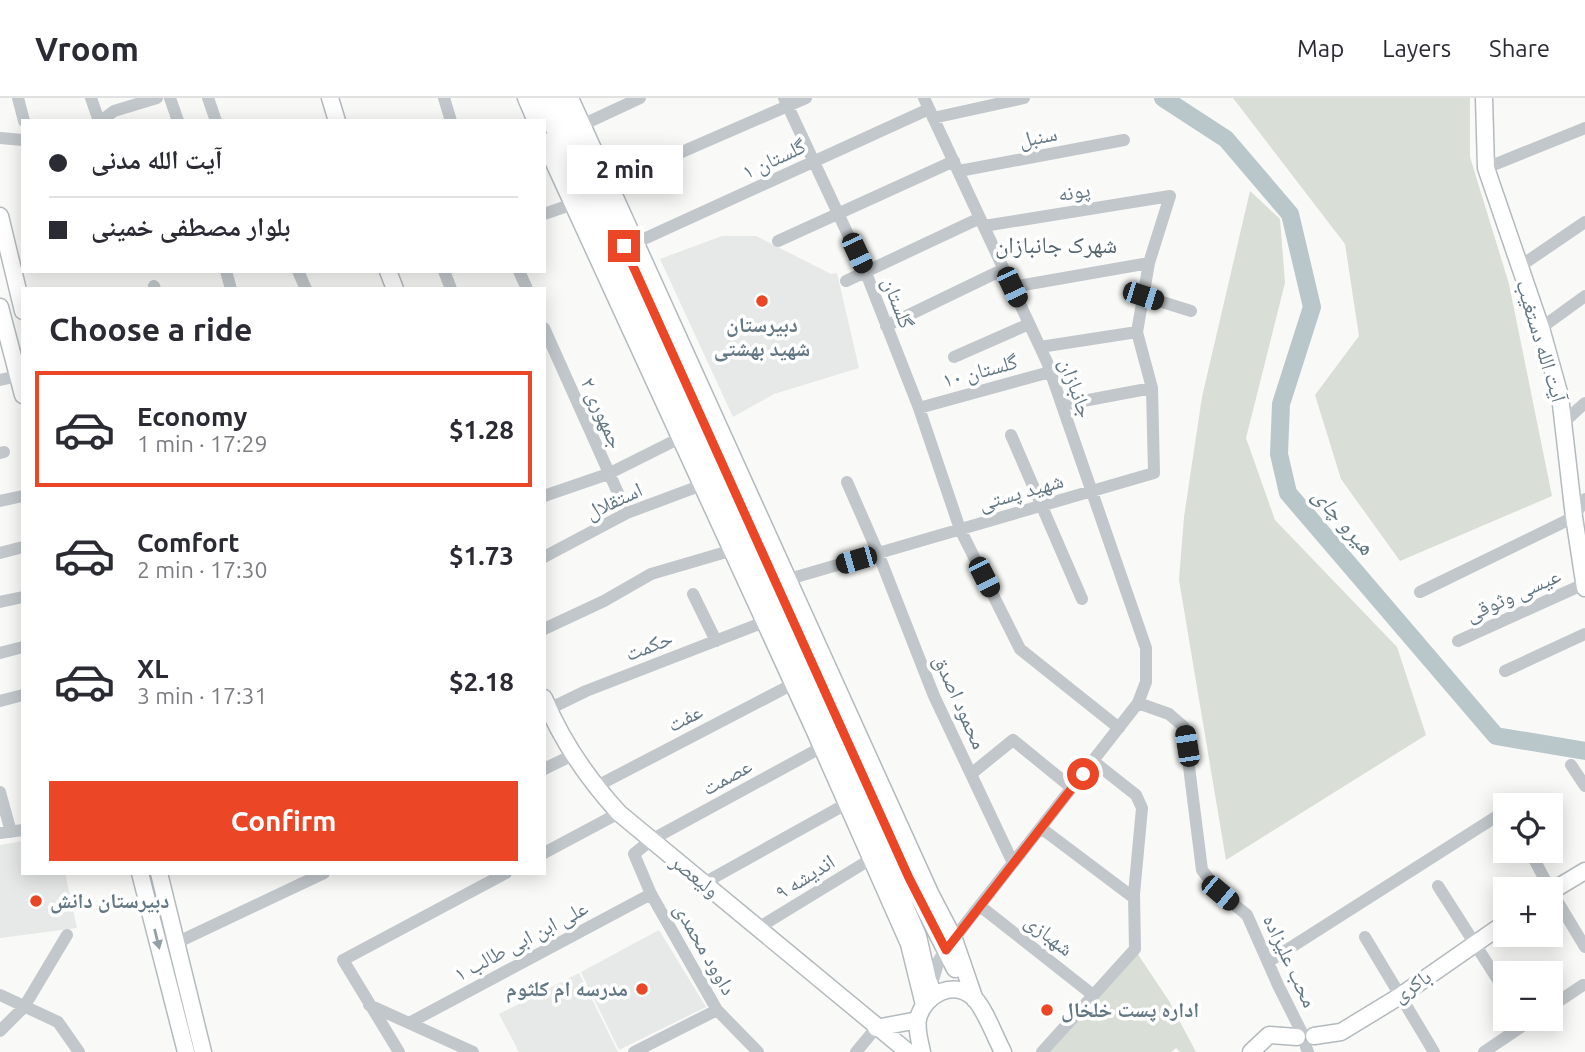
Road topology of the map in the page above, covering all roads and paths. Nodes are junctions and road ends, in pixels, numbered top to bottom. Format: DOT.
graph roads {
  1 [pos="18,98"];
  2 [pos="91,98"];
  3 [pos="157,98"];
  4 [pos="170,98"];
  5 [pos="208,98"];
  6 [pos="330,98"];
  7 [pos="444,98"];
  8 [pos="526,98"];
  9 [pos="540,98"];
  10 [pos="556,98"];
  11 [pos="570,98"];
  12 [pos="640,98"];
  13 [pos="806,98"];
  14 [pos="1024,98"];
  15 [pos="1484,98"];
  16 [pos="785,102"];
  17 [pos="929,108"];
  18 [pos="23,119"];
  19 [pos="99,119"];
  20 [pos="103,119"];
  21 [pos="177,119"];
  22 [pos="215,119"];
  23 [pos="336,119"];
  24 [pos="450,119"];
  25 [pos="535,119"];
  26 [pos="582,125"];
  27 [pos="1585,128"];
  28 [pos="0,138"];
  29 [pos="21,140"];
  30 [pos="1124,140"];
  31 [pos="546,147"];
  32 [pos="814,162"];
  33 [pos="956,166"];
  34 [pos="1486,168"];
  35 [pos="608,184"];
  36 [pos="573,204"];
  37 [pos="546,213"];
  38 [pos="839,215"];
  39 [pos="0,216"];
  40 [pos="982,222"];
  41 [pos="1585,222"];
  42 [pos="778,241"];
  43 [pos="635,243"];
  44 [pos="1149,262"];
  45 [pos="1518,267"];
  46 [pos="1004,269"];
  47 [pos="866,272"];
  48 [pos="846,281"];
  49 [pos="1012,287"];
  50 [pos="1143,296"];
  51 [pos="1585,296"];
  52 [pos="21,303"];
  53 [pos="0,307"];
  54 [pos="628,307"];
  55 [pos="1191,311"];
  56 [pos="1030,324"];
  57 [pos="886,326"];
  58 [pos="1541,328"];
  59 [pos="1137,332"];
  60 [pos="546,333"];
  61 [pos="1040,347"];
  62 [pos="954,357"];
  63 [pos="1050,372"];
  64 [pos="18,376"];
  65 [pos="0,380"];
  66 [pos="663,384"];
  67 [pos="21,387"];
  68 [pos="1152,388"];
  69 [pos="1585,403"];
  70 [pos="1062,405"];
  71 [pos="919,408"];
  72 [pos="1563,422"];
  73 [pos="1010,435"];
  74 [pos="680,438"];
  75 [pos="608,474"];
  76 [pos="846,482"];
  77 [pos="702,485"];
  78 [pos="1092,492"];
  79 [pos="546,494"];
  80 [pos="21,496"];
  81 [pos="1585,499"];
  82 [pos="0,501"];
  83 [pos="1040,506"];
  84 [pos="627,513"];
  85 [pos="1574,517"];
  86 [pos="960,529"];
  87 [pos="21,548"];
  88 [pos="733,550"];
  89 [pos="0,553"];
  90 [pos="878,553"];
  91 [pos="546,556"];
  92 [pos="789,579"];
  93 [pos="1585,586"];
  94 [pos="1420,592"];
  95 [pos="693,594"];
  96 [pos="21,597"];
  97 [pos="1082,599"];
  98 [pos="0,602"];
  99 [pos="764,622"];
  100 [pos="546,628"];
  101 [pos="1585,634"];
  102 [pos="1458,640"];
  103 [pos="716,641"];
  104 [pos="21,648"];
  105 [pos="0,653"];
  106 [pos="1504,671"];
  107 [pos="793,684"];
  108 [pos="21,696"];
  109 [pos="0,701"];
  110 [pos="1138,703"];
  111 [pos="547,704"];
  112 [pos="1119,728"];
  113 [pos="822,747"];
  114 [pos="573,755"];
  115 [pos="1093,761"];
  116 [pos="1572,765"];
  117 [pos="546,768"];
  118 [pos="971,774"];
  119 [pos="1585,786"];
  120 [pos="595,787"];
  121 [pos="1072,788"];
  122 [pos="0,792"];
  123 [pos="846,804"];
  124 [pos="619,813"];
  125 [pos="1493,819"];
  126 [pos="1041,828"];
  127 [pos="11,832"];
  128 [pos="651,840"];
  129 [pos="546,852"];
  130 [pos="634,854"];
  131 [pos="871,859"];
  132 [pos="1013,863"];
  133 [pos="1585,871"];
  134 [pos="141,875"];
  135 [pos="159,875"];
  136 [pos="320,875"];
  137 [pos="502,875"];
  138 [pos="704,883"];
  139 [pos="1563,883"];
  140 [pos="1438,887"];
  141 [pos="651,894"];
  142 [pos="1134,898"];
  143 [pos="980,906"];
  144 [pos="1563,910"];
  145 [pos="758,928"];
  146 [pos="1493,932"];
  147 [pos="67,935"];
  148 [pos="1365,937"];
  149 [pos="176,943"];
  150 [pos="950,944"];
  151 [pos="1474,945"];
  152 [pos="1585,947"];
  153 [pos="1268,962"];
  154 [pos="1493,973"];
  155 [pos="1583,985"];
  156 [pos="0,995"];
  157 [pos="1093,995"];
  158 [pos="971,996"];
  159 [pos="1400,996"];
  160 [pos="1563,998"];
  161 [pos="927,1002"];
  162 [pos="369,1005"];
  163 [pos="24,1007"];
  164 [pos="717,1010"];
  165 [pos="409,1023"];
  166 [pos="876,1028"];
  167 [pos="0,1031"];
  168 [pos="1515,1031"];
  169 [pos="1305,1041"];
  170 [pos="79,1052"];
  171 [pos="180,1052"];
  172 [pos="186,1052"];
  173 [pos="203,1052"];
  174 [pos="399,1052"];
  175 [pos="473,1052"];
  176 [pos="634,1052"];
  177 [pos="758,1052"];
  178 [pos="856,1052"];
  179 [pos="908,1052"];
  180 [pos="922,1052"];
  181 [pos="1003,1052"];
  182 [pos="1042,1052"];
  183 [pos="1251,1052"];
  184 [pos="1434,1052"];
  185 [pos="1484,1052"];
  1 -- 18 [label="street"];
  2 -- 19 [label="street"];
  3 -- 20 [label="street"];
  4 -- 21 [label="street"];
  5 -- 22 [label="street"];
  6 -- 23 [label="main road"];
  7 -- 24 [label="street"];
  8 -- 25 [label="main road"];
  9 -- 54 [label="main road"];
  10 -- 150 [label="main road"];
  11 -- 26 [label="main road"];
  12 -- 26 [label="street"];
  13 -- 16 [label="street"];
  14 -- 17 [label="street, گلستان ۱"];
  15 -- 34 [label="main road, آیت الله دستغیب"];
  16 -- 32 [label="street, گلستان"];
  16 -- 35 [label="street"];
  17 -- 32 [label="street, گلستان ۱"];
  17 -- 33 [label="street, جانبازان"];
  26 -- 35 [label="main road"];
  27 -- 34 [label="street"];
  28 -- 29 [label="street"];
  30 -- 33 [label="street, سنبل"];
  31 -- 36 [label="main road"];
  32 -- 38 [label="street, گلستان"];
  32 -- 43 [label="street, گلستان ۱"];
  33 -- 38 [label="street, سنبل"];
  33 -- 40 [label="street, جانبازان"];
  34 -- 45 [label="main road, آیت الله دستغیب"];
  35 -- 43 [label="main road"];
  36 -- 37 [label="street"];
  36 -- 54 [label="main road"];
  38 -- 42 [label="street, سنبل"];
  38 -- 47 [label="street, گلستان"];
  39 -- 52 [label="main road"];
  40 -- 44 [label="street, پونه"];
  40 -- 46 [label="street, جانبازان"];
  40 -- 47 [label="street, پونه"];
  41 -- 45 [label="street"];
  43 -- 92 [label="main road"];
  44 -- 49 [label="street"];
  44 -- 50 [label="street"];
  45 -- 58 [label="main road, آیت الله دستغیب"];
  46 -- 49 [label="street, جانبازان"];
  46 -- 57 [label="street"];
  47 -- 48 [label="street, پونه"];
  47 -- 57 [label="street, گلستان"];
  49 -- 56 [label="street, جانبازان"];
  50 -- 55 [label="street"];
  50 -- 59 [label="street"];
  51 -- 58 [label="street"];
  53 -- 64 [label="main road"];
  54 -- 66 [label="main road"];
  56 -- 61 [label="street, جانبازان"];
  56 -- 62 [label="street"];
  57 -- 71 [label="street, گلستان"];
  58 -- 72 [label="main road, آیت الله دستغیب"];
  59 -- 61 [label="street"];
  59 -- 68 [label="street"];
  60 -- 75 [label="street, جمهوری ۲"];
  61 -- 63 [label="street, جانبازان"];
  63 -- 70 [label="street, جانبازان"];
  63 -- 71 [label="street, گلستان ۱۰"];
  64 -- 65 [label="street"];
  64 -- 67 [label="main road"];
  66 -- 74 [label="main road"];
  66 -- 161 [label="main road"];
  68 -- 70 [label="street"];
  68 -- 78 [label="street, شهید پستی"];
  69 -- 72 [label="street"];
  70 -- 78 [label="street, جانبازان"];
  71 -- 86 [label="street, گلستان"];
  72 -- 85 [label="main road, آیت الله دستغیب"];
  73 -- 83 [label="street"];
  74 -- 75 [label="street"];
  74 -- 77 [label="main road"];
  75 -- 79 [label="street"];
  75 -- 84 [label="street, جمهوری ۲"];
  76 -- 90 [label="street, محمود اصدق"];
  77 -- 84 [label="street, استقلال"];
  77 -- 88 [label="main road"];
  78 -- 83 [label="street, شهید پستی"];
  78 -- 110 [label="street, جانبازان"];
  80 -- 82 [label="street"];
  81 -- 85 [label="street"];
  83 -- 86 [label="street, شهید پستی"];
  83 -- 97 [label="street"];
  84 -- 91 [label="street, استقلال"];
  85 -- 93 [label="main road, آیت الله دستغیب"];
  85 -- 94 [label="street"];
  86 -- 90 [label="street, شهید پستی"];
  86 -- 112 [label="street, گلستان"];
  87 -- 89 [label="street"];
  88 -- 99 [label="main road"];
  88 -- 100 [label="street"];
  90 -- 92 [label="street, شهید پستی"];
  90 -- 118 [label="street, محمود اصدق"];
  92 -- 150 [label="main road"];
  93 -- 102 [label="street, عیسی وثوقی"];
  95 -- 103 [label="street"];
  96 -- 98 [label="street"];
  99 -- 103 [label="street, حکمت"];
  99 -- 107 [label="main road"];
  101 -- 106 [label="street"];
  103 -- 111 [label="street, حکمت"];
  104 -- 105 [label="street"];
  107 -- 113 [label="main road"];
  107 -- 120 [label="street, عفت"];
  108 -- 109 [label="street"];
  110 -- 112 [label="street"];
  110 -- 153 [label="street, محب علیزاده"];
  111 -- 114 [label="main road, ولیعصر"];
  112 -- 115 [label="street"];
  113 -- 123 [label="main road"];
  113 -- 128 [label="street, عصمت"];
  114 -- 117 [label="street"];
  114 -- 120 [label="main road, ولیعصر"];
  115 -- 121 [label="street"];
  115 -- 142 [label="street"];
  116 -- 119 [label="street"];
  118 -- 121 [label="street"];
  118 -- 132 [label="street, محمود اصدق"];
  120 -- 124 [label="main road, ولیعصر"];
  121 -- 126 [label="street"];
  122 -- 127 [label="street"];
  123 -- 131 [label="main road"];
  123 -- 138 [label="street"];
  124 -- 128 [label="main road, ولیعصر"];
  124 -- 129 [label="street"];
  125 -- 153 [label="street"];
  126 -- 132 [label="street"];
  126 -- 142 [label="street"];
  128 -- 130 [label="street, عصمت"];
  128 -- 138 [label="main road, ولیعصر"];
  130 -- 141 [label="street, داوود محمدی"];
  131 -- 145 [label="street, اندیشه ۹"];
  131 -- 161 [label="main road"];
  132 -- 143 [label="street"];
  133 -- 139 [label="main road"];
  134 -- 172 [label="main road, one-way"];
  135 -- 149 [label="main road"];
  136 -- 149 [label="street"];
  137 -- 162 [label="street"];
  138 -- 145 [label="main road, ولیعصر"];
  140 -- 151 [label="street"];
  141 -- 164 [label="street, داوود محمدی"];
  141 -- 165 [label="street, علی ابن ابی طالب ۱"];
  142 -- 157 [label="street"];
  143 -- 150 [label="street"];
  143 -- 157 [label="street, شهبازی"];
  144 -- 152 [label="street"];
  145 -- 166 [label="main road, ولیعصر"];
  146 -- 151 [label="main road, باکری"];
  147 -- 163 [label="street"];
  148 -- 159 [label="street"];
  149 -- 173 [label="main road"];
  150 -- 158 [label="main road"];
  150 -- 161 [label="street"];
  151 -- 154 [label="street"];
  151 -- 159 [label="main road, باکری"];
  153 -- 169 [label="street, محب علیزاده"];
  155 -- 160 [label="street"];
  156 -- 163 [label="street"];
  157 -- 182 [label="street"];
  158 -- 161 [label="main road"];
  158 -- 181 [label="main road"];
  159 -- 169 [label="main road, باکری"];
  159 -- 184 [label="street"];
  161 -- 166 [label="main road"];
  161 -- 180 [label="main road"];
  162 -- 165 [label="street"];
  162 -- 174 [label="street"];
  163 -- 167 [label="street"];
  163 -- 170 [label="street"];
  164 -- 176 [label="street"];
  164 -- 177 [label="street, داوود محمدی"];
  165 -- 175 [label="street"];
  166 -- 178 [label="street"];
  166 -- 179 [label="main road, ولیعصر"];
  168 -- 185 [label="street"];
  169 -- 183 [label="main road, باکری"];
  171 -- 172 [label="street"];
}
